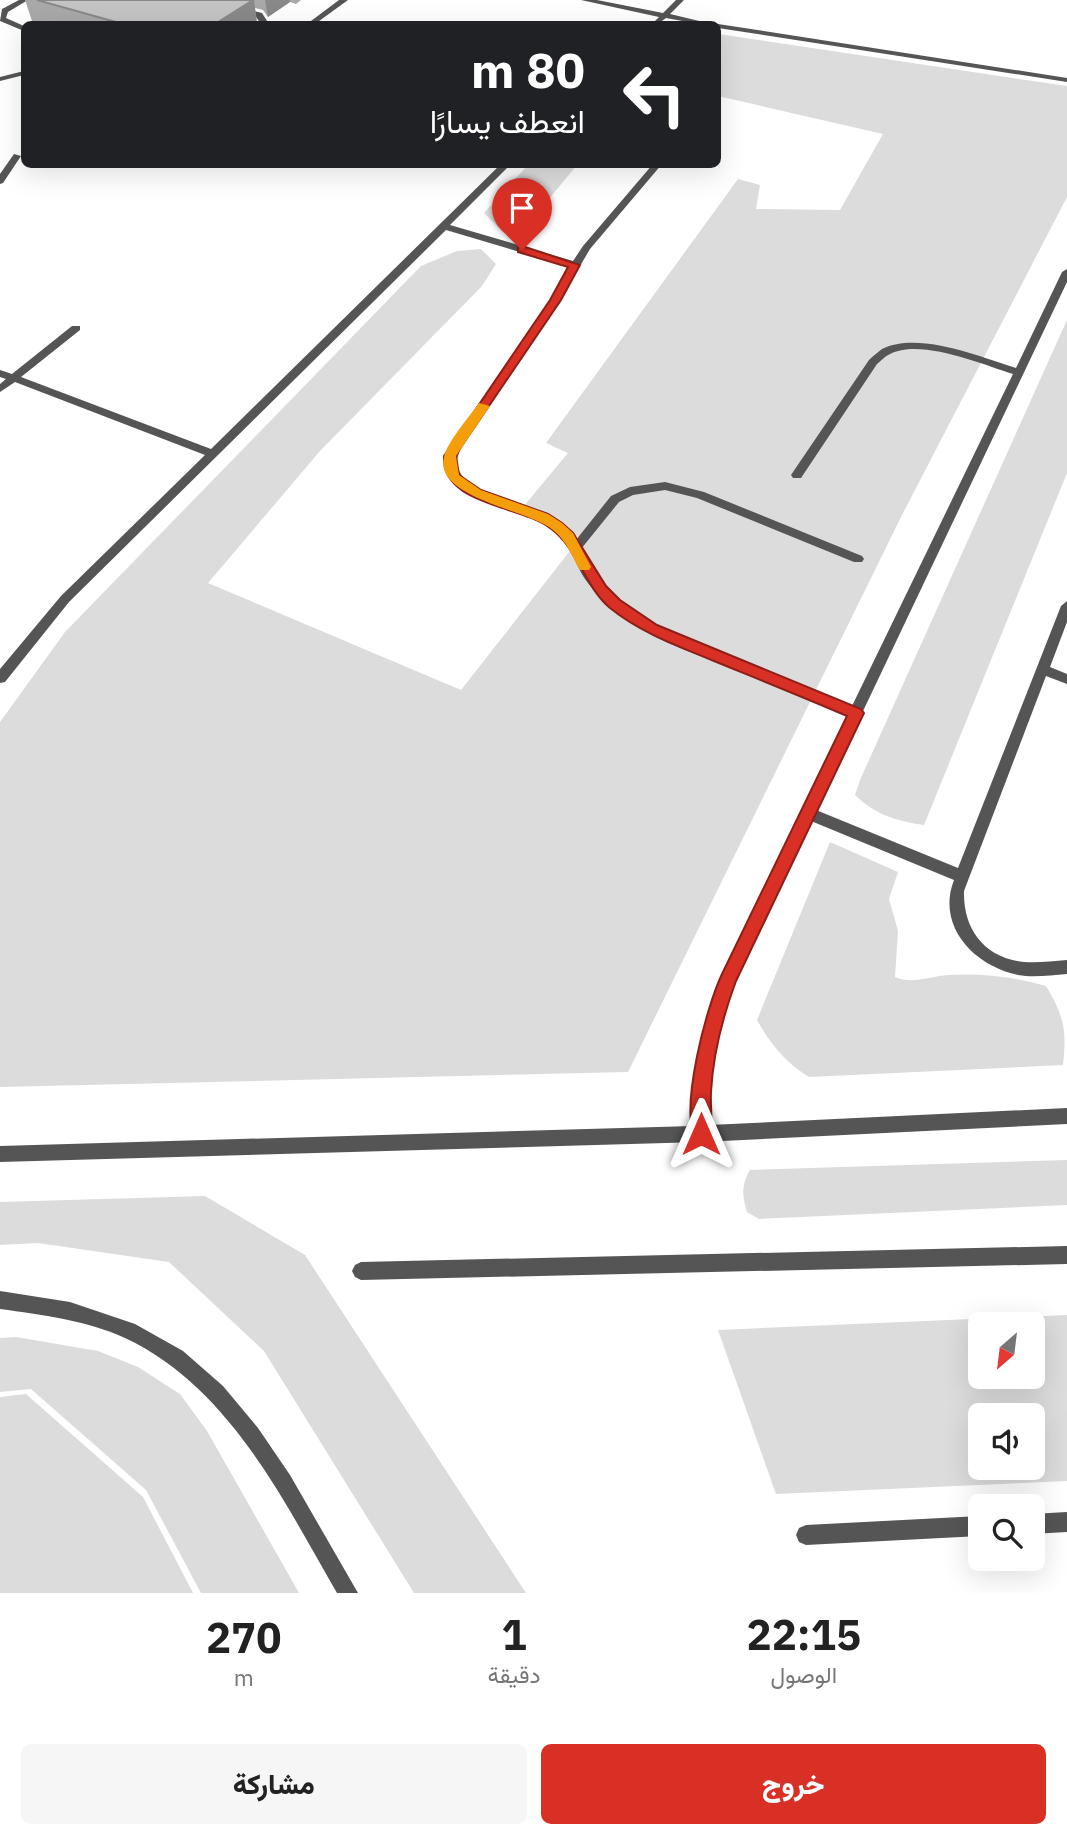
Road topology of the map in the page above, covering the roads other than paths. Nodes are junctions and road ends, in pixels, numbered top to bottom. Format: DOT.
graph roads {
  1 [pos="24,0"];
  2 [pos="205,0"];
  3 [pos="344,0"];
  4 [pos="585,0"];
  5 [pos="680,0"];
  6 [pos="663,17"];
  7 [pos="263,21"];
  8 [pos="315,21"];
  9 [pos="658,21"];
  10 [pos="689,21"];
  11 [pos="721,26"];
  12 [pos="21,28"];
  13 [pos="21,74"];
  14 [pos="0,79"];
  15 [pos="1067,80"];
  16 [pos="17,156"];
  17 [pos="503,168"];
  18 [pos="654,168"];
  19 [pos="0,181"];
  20 [pos="443,226"];
  21 [pos="575,265"];
  22 [pos="1067,272"];
  23 [pos="76,328"];
  24 [pos="1019,372"];
  25 [pos="0,373"];
  26 [pos="13,378"];
  27 [pos="0,389"];
  28 [pos="211,453"];
  29 [pos="797,475"];
  30 [pos="575,549"];
  31 [pos="858,559"];
  32 [pos="1067,606"];
  33 [pos="1043,670"];
  34 [pos="0,678"];
  35 [pos="1067,679"];
  36 [pos="856,713"];
  37 [pos="808,813"];
  38 [pos="962,877"];
  39 [pos="1067,967"];
  40 [pos="1067,1116"];
  41 [pos="701,1134"];
  42 [pos="0,1154"];
  43 [pos="1067,1255"];
  44 [pos="361,1271"];
  45 [pos="0,1300"];
  46 [pos="1067,1522"];
  47 [pos="1045,1523"];
  48 [pos="968,1527"];
  49 [pos="806,1535"];
  50 [pos="348,1593"];
  1 -- 12 [label="lane"];
  2 -- 7 [label="lane"];
  3 -- 8 [label="lane"];
  4 -- 6 [label="lane"];
  5 -- 6 [label="lane"];
  6 -- 9 [label="lane"];
  6 -- 10 [label="lane"];
  11 -- 15 [label="lane"];
  13 -- 14 [label="lane"];
  16 -- 19 [label="lane"];
  17 -- 20 [label="lane"];
  18 -- 21 [label="lane"];
  20 -- 21 [label="lane"];
  20 -- 28 [label="lane"];
  21 -- 30 [label="lane"];
  22 -- 24 [label="lane"];
  23 -- 26 [label="lane"];
  24 -- 29 [label="lane"];
  24 -- 36 [label="lane"];
  25 -- 26 [label="lane"];
  26 -- 27 [label="lane"];
  26 -- 28 [label="lane"];
  28 -- 34 [label="lane"];
  30 -- 31 [label="lane"];
  30 -- 36 [label="lane"];
  32 -- 33 [label="lane"];
  33 -- 35 [label="lane"];
  33 -- 38 [label="lane"];
  36 -- 37 [label="lane"];
  37 -- 38 [label="lane"];
  37 -- 41 [label="lane"];
  38 -- 39 [label="lane"];
  40 -- 41 [label="lane"];
  41 -- 42 [label="lane"];
  43 -- 44 [label="lane"];
  45 -- 50 [label="lane"];
  46 -- 47 [label="lane"];
  48 -- 49 [label="lane"];
}
